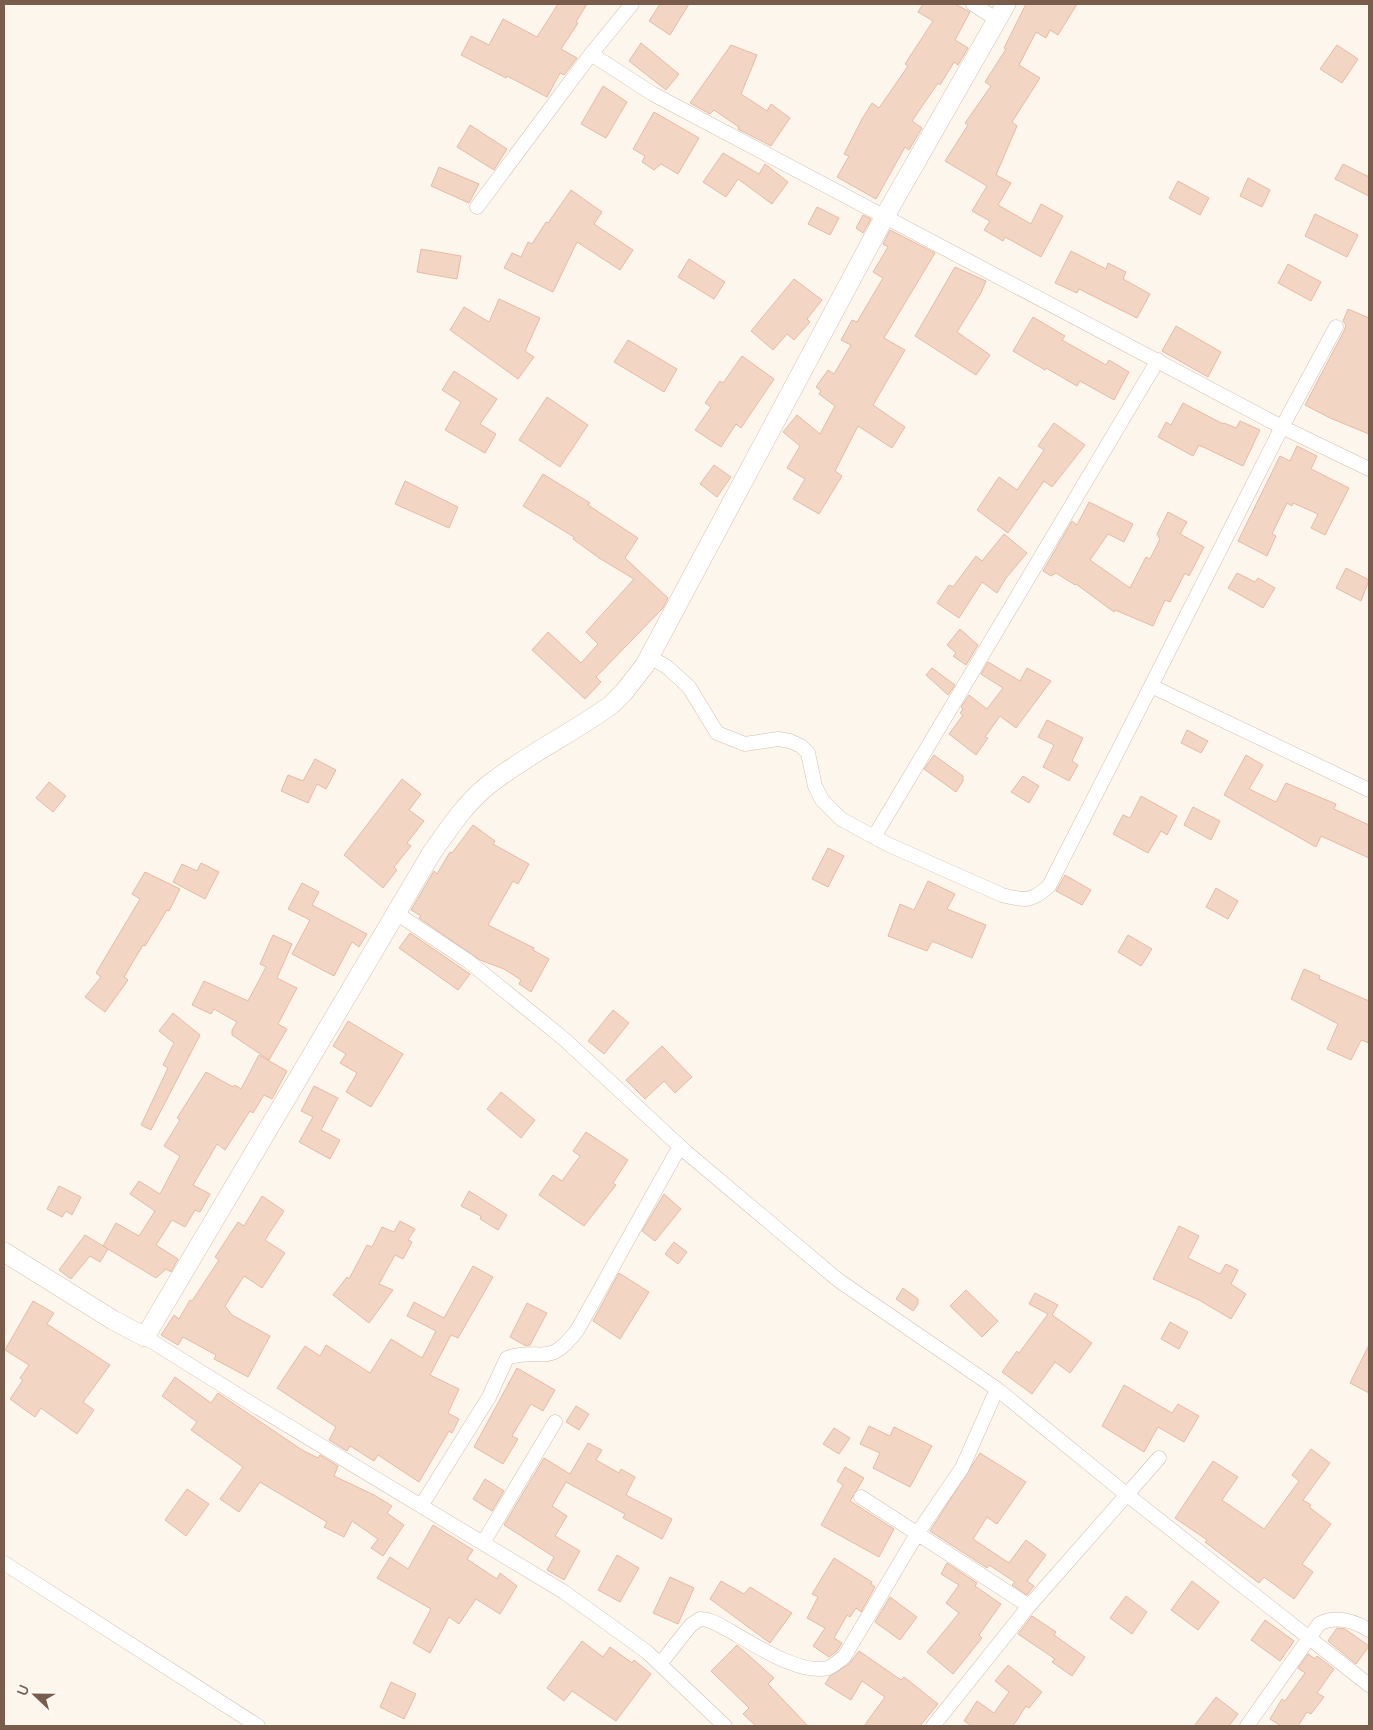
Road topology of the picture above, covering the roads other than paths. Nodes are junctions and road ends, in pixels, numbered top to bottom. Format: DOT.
graph roads {
  1 [pos="632,4"];
  2 [pos="973,4"];
  3 [pos="1006,4"];
  4 [pos="997,20"];
  5 [pos="591,54"];
  6 [pos="477,207"];
  7 [pos="885,216"];
  8 [pos="1336,327"];
  9 [pos="1158,360"];
  10 [pos="1282,427"];
  11 [pos="1369,469"];
  12 [pos="650,657"];
  13 [pos="1151,686"];
  14 [pos="1369,790"];
  15 [pos="874,837"];
  16 [pos="396,913"];
  17 [pos="680,1146"];
  18 [pos="4,1252"];
  19 [pos="145,1337"];
  20 [pos="997,1388"];
  21 [pos="555,1422"];
  22 [pos="1159,1458"];
  23 [pos="1126,1494"];
  24 [pos="861,1497"];
  25 [pos="421,1506"];
  26 [pos="918,1534"];
  27 [pos="482,1543"];
  28 [pos="4,1563"];
  29 [pos="1029,1606"];
  30 [pos="1369,1630"];
  31 [pos="1308,1639"];
  32 [pos="660,1664"];
  33 [pos="1369,1685"];
  34 [pos="258,1726"];
  35 [pos="725,1726"];
  36 [pos="933,1726"];
  37 [pos="1247,1726"];
  1 -- 5 [label="street"];
  2 -- 4 [label="street"];
  3 -- 4 [label="street"];
  4 -- 7 [label="street"];
  5 -- 6 [label="street"];
  5 -- 7 [label="street"];
  7 -- 9 [label="street"];
  7 -- 12 [label="street"];
  8 -- 10 [label="street"];
  9 -- 10 [label="street"];
  9 -- 15 [label="street"];
  10 -- 11 [label="street"];
  10 -- 13 [label="street"];
  12 -- 15 [label="street"];
  12 -- 16 [label="street"];
  13 -- 14 [label="street"];
  13 -- 15 [label="street"];
  16 -- 17 [label="street"];
  16 -- 19 [label="street"];
  17 -- 20 [label="street"];
  17 -- 25 [label="street"];
  18 -- 19 [label="street"];
  19 -- 25 [label="street"];
  20 -- 23 [label="street"];
  20 -- 26 [label="street"];
  21 -- 27 [label="street"];
  22 -- 23 [label="street"];
  23 -- 29 [label="street"];
  23 -- 31 [label="street"];
  24 -- 26 [label="street"];
  25 -- 27 [label="street"];
  26 -- 29 [label="street"];
  26 -- 32 [label="street"];
  27 -- 32 [label="street"];
  28 -- 34 [label="street"];
  29 -- 36 [label="street"];
  30 -- 31 [label="street"];
  31 -- 33 [label="street"];
  31 -- 37 [label="street"];
  32 -- 35 [label="street"];
}
